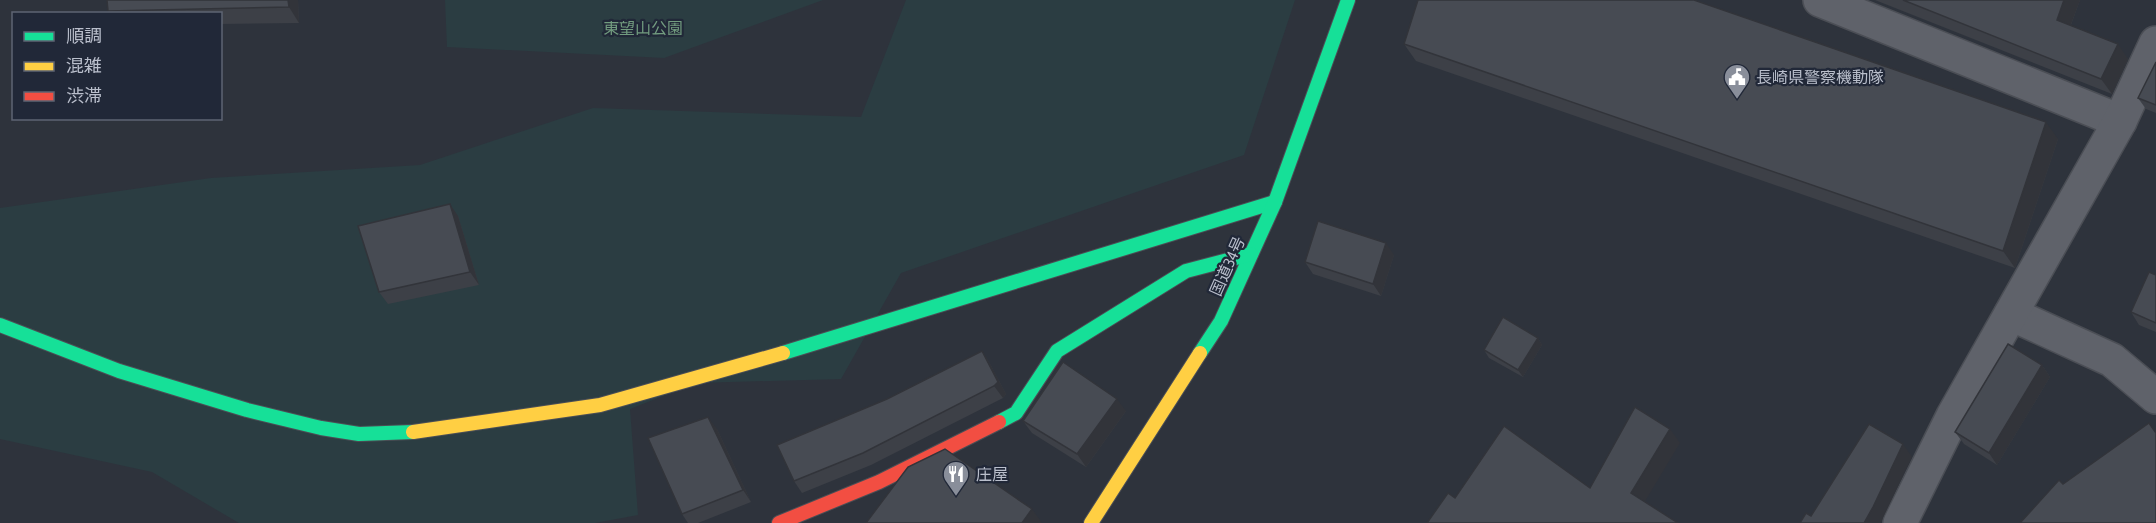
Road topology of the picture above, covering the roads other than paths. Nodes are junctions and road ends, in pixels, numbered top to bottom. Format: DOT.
graph roads {
  1 [pos="1348,0"];
  2 [pos="1820,0"];
  3 [pos="2156,43"];
  4 [pos="2120,121"];
  5 [pos="1275,202"];
  6 [pos="1251,254"];
  7 [pos="2011,314"];
  8 [pos="0,326"];
  9 [pos="2156,397"];
  10 [pos="779,523"];
  11 [pos="1091,523"];
  12 [pos="1900,523"];
  1 -- 5 [label="main road, 国道34号"];
  2 -- 4 [label="street"];
  3 -- 4 [label="street"];
  4 -- 7 [label="street"];
  5 -- 6 [label="main road, 国道34号"];
  5 -- 8 [label="main road"];
  6 -- 10 [label="main road"];
  6 -- 11 [label="main road, 国道34号"];
  7 -- 9 [label="street"];
  7 -- 12 [label="street"];
}
